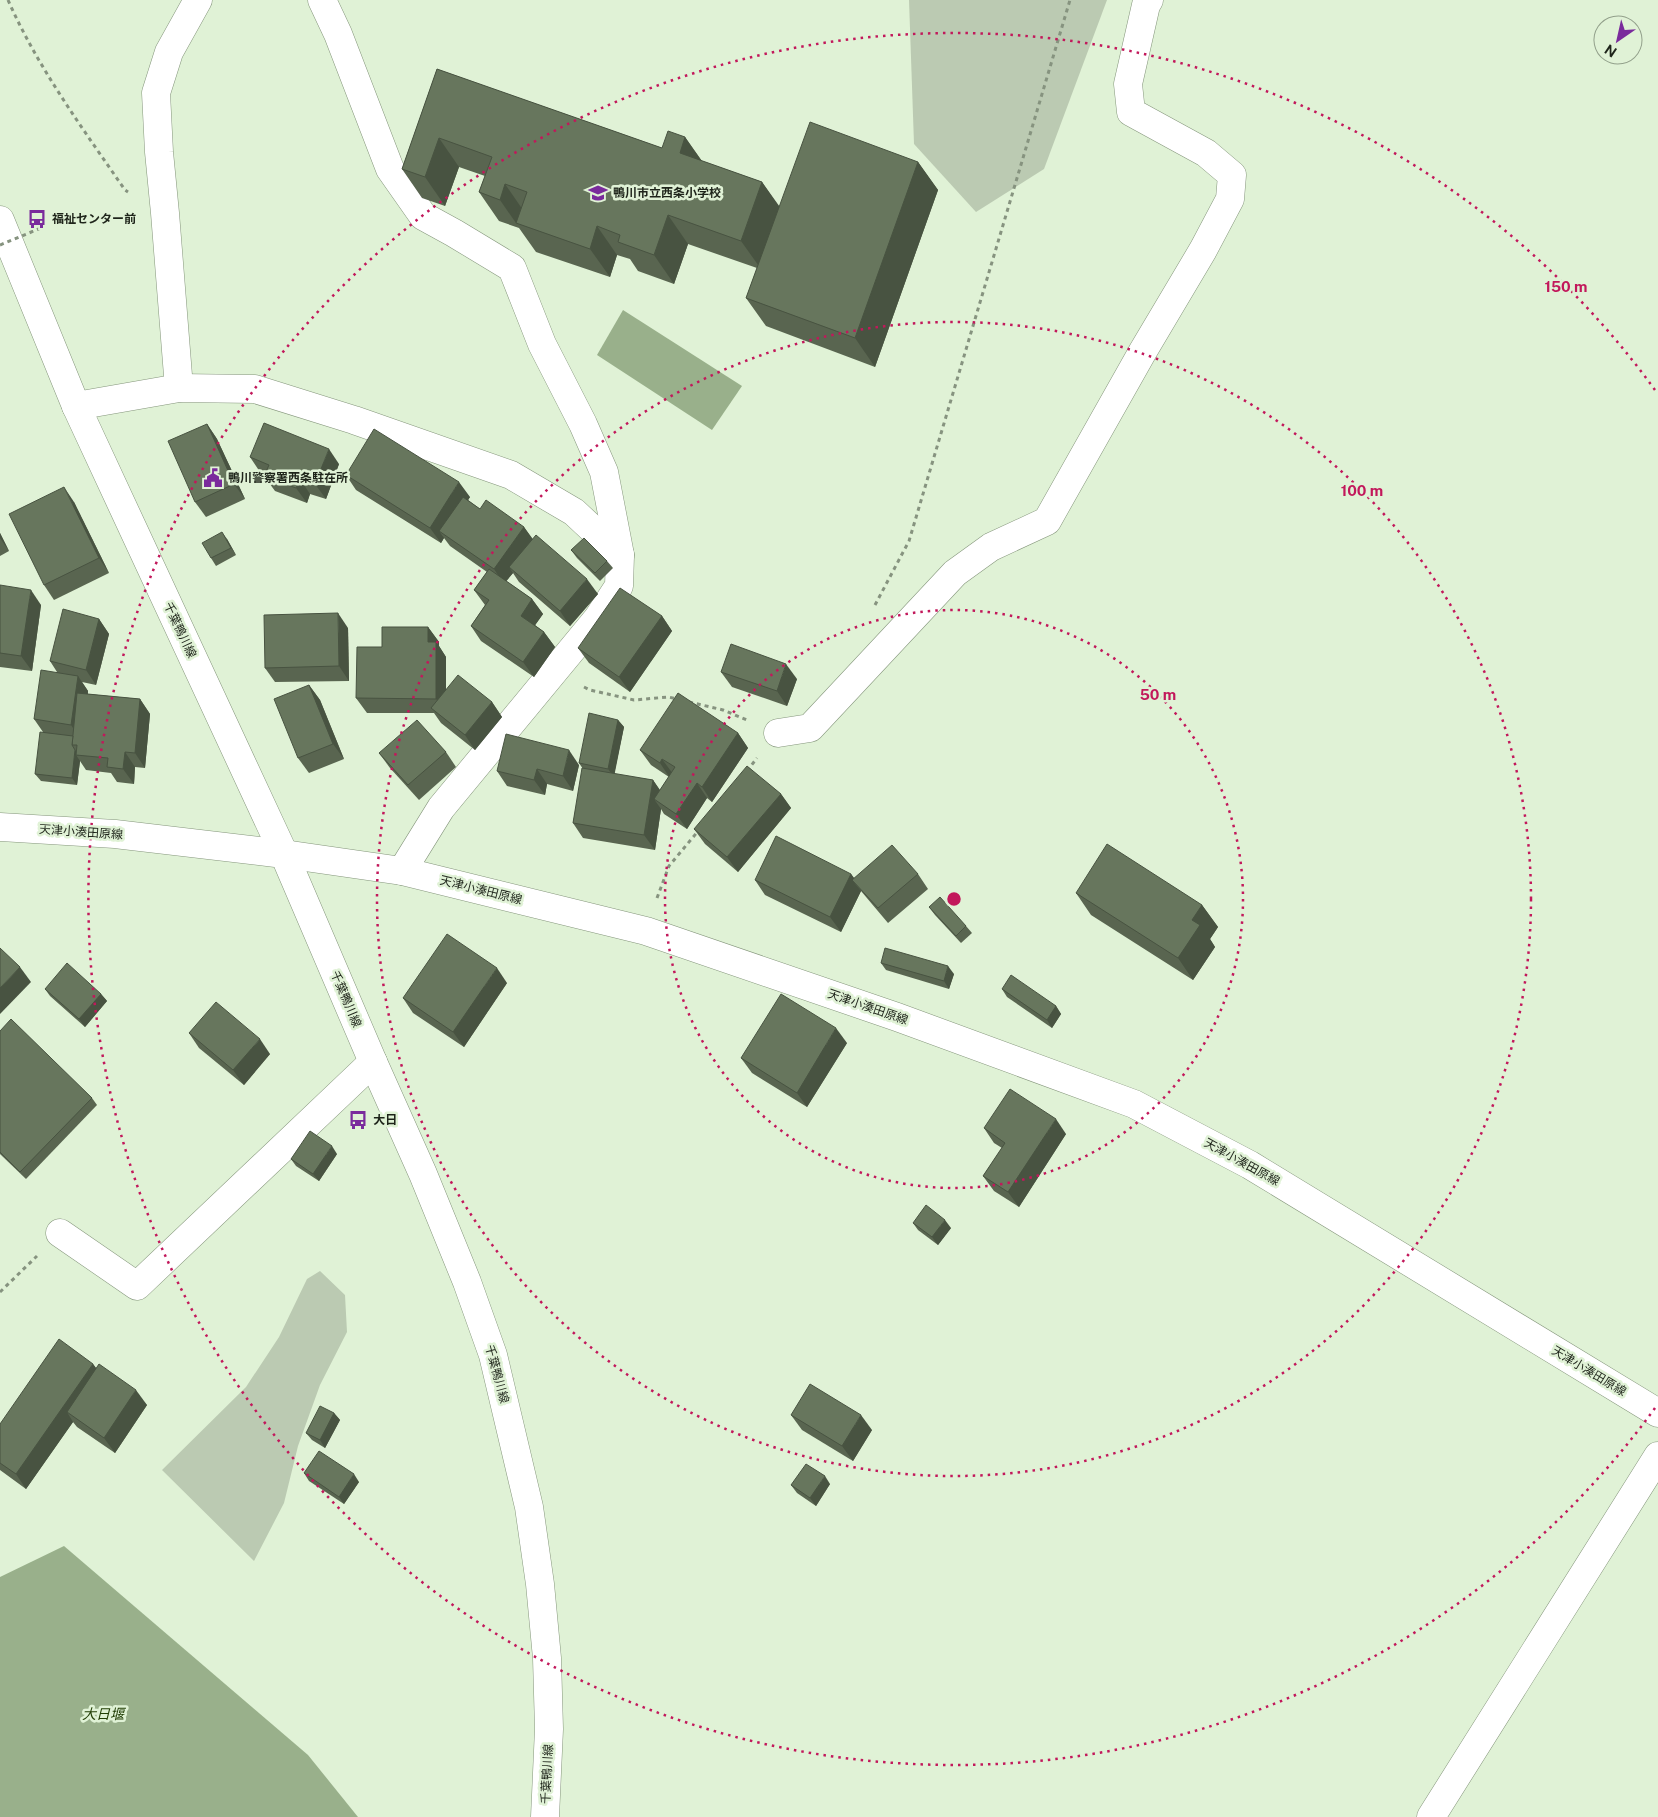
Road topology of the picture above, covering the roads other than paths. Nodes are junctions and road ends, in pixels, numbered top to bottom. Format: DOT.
graph roads {
  1 [pos="198,0"];
  2 [pos="322,0"];
  3 [pos="1149,0"];
  4 [pos="0,220"];
  5 [pos="179,388"];
  6 [pos="76,406"];
  7 [pos="620,555"];
  8 [pos="778,733"];
  9 [pos="0,827"];
  10 [pos="284,854"];
  11 [pos="402,871"];
  12 [pos="373,1062"];
  13 [pos="60,1233"];
  14 [pos="1658,1412"];
  15 [pos="1658,1456"];
  16 [pos="545,1817"];
  17 [pos="1431,1817"];
  1 -- 5 [label="main road"];
  2 -- 7 [label="main road"];
  3 -- 8 [label="main road"];
  4 -- 6 [label="main road, 千葉鴨川線"];
  5 -- 6 [label="main road"];
  5 -- 7 [label="main road"];
  6 -- 10 [label="main road, 千葉鴨川線"];
  7 -- 11 [label="main road"];
  9 -- 10 [label="main road, 天津小湊田原線"];
  10 -- 11 [label="main road, 天津小湊田原線"];
  10 -- 12 [label="main road, 千葉鴨川線"];
  11 -- 14 [label="main road, 天津小湊田原線"];
  12 -- 13 [label="main road"];
  12 -- 16 [label="main road, 千葉鴨川線"];
  15 -- 17 [label="main road"];
}
